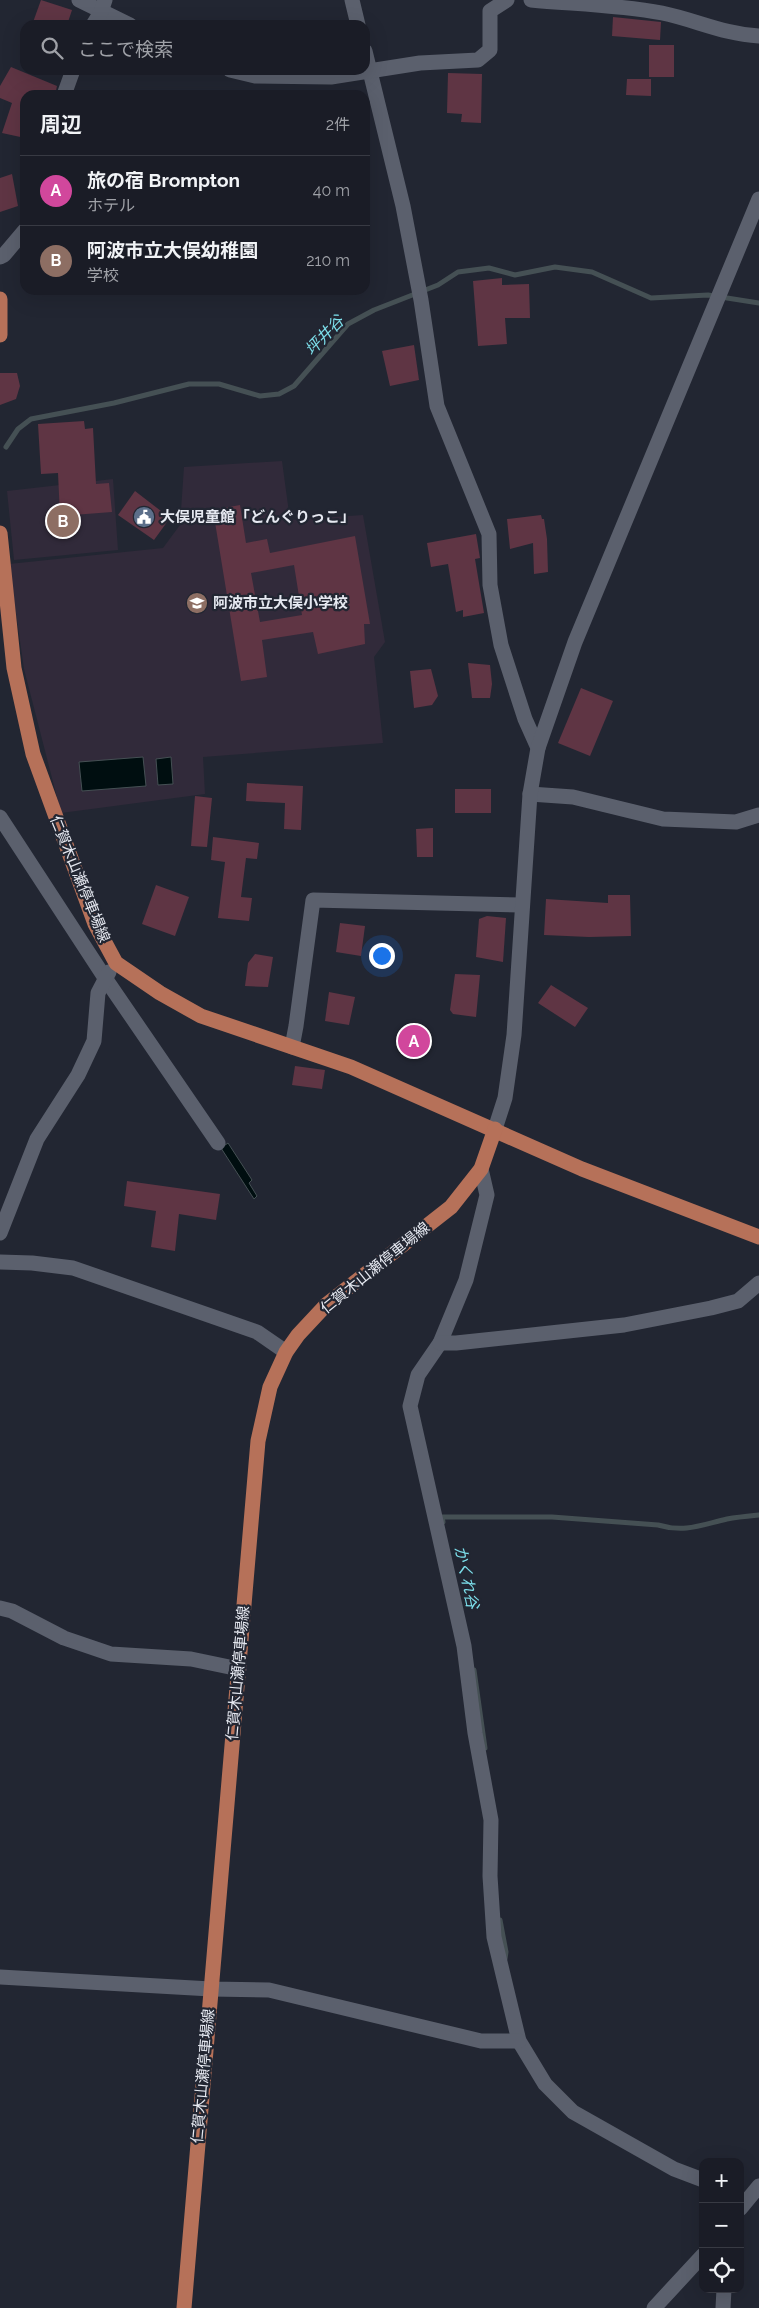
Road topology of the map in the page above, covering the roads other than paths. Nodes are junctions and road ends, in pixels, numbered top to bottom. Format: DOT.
graph roads {
  1 [pos="79,0"];
  2 [pos="352,0"];
  3 [pos="508,0"];
  4 [pos="531,0"];
  5 [pos="100,12"];
  6 [pos="118,20"];
  7 [pos="357,20"];
  8 [pos="759,36"];
  9 [pos="370,72"];
  10 [pos="71,75"];
  11 [pos="251,75"];
  12 [pos="341,75"];
  13 [pos="66,90"];
  14 [pos="759,199"];
  15 [pos="20,236"];
  16 [pos="0,257"];
  17 [pos="0,299"];
  18 [pos="0,335"];
  19 [pos="0,533"];
  20 [pos="538,748"];
  21 [pos="530,794"];
  22 [pos="759,815"];
  23 [pos="0,817"];
  24 [pos="522,905"];
  25 [pos="116,963"];
  26 [pos="104,978"];
  27 [pos="292,1047"];
  28 [pos="495,1129"];
  29 [pos="218,1143"];
  30 [pos="481,1169"];
  31 [pos="0,1233"];
  32 [pos="759,1237"];
  33 [pos="0,1262"];
  34 [pos="759,1283"];
  35 [pos="440,1343"];
  36 [pos="286,1352"];
  37 [pos="0,1608"];
  38 [pos="239,1669"];
  39 [pos="0,1977"];
  40 [pos="211,1989"];
  41 [pos="519,2041"];
  42 [pos="699,2178"];
  43 [pos="759,2186"];
  44 [pos="747,2200"];
  45 [pos="699,2259"];
  46 [pos="724,2293"];
  47 [pos="184,2308"];
  48 [pos="654,2308"];
  49 [pos="723,2308"];
  1 -- 5 [label="street"];
  2 -- 7 [label="street"];
  3 -- 9 [label="street"];
  4 -- 8 [label="street"];
  5 -- 6 [label="street"];
  9 -- 20 [label="street"];
  10 -- 13 [label="street"];
  11 -- 12 [label="street"];
  14 -- 20 [label="street"];
  15 -- 16 [label="street"];
  17 -- 18 [label="main road"];
  19 -- 25 [label="main road, 仁賀木山瀬停車場線"];
  20 -- 21 [label="street"];
  21 -- 22 [label="street"];
  21 -- 24 [label="street"];
  23 -- 26 [label="street"];
  24 -- 27 [label="street"];
  24 -- 28 [label="street"];
  25 -- 26 [label="street"];
  25 -- 27 [label="main road, 仁賀木山瀬停車場線"];
  26 -- 29 [label="street"];
  26 -- 31 [label="street"];
  27 -- 28 [label="main road, 仁賀木山瀬停車場線"];
  28 -- 30 [label="main road, 仁賀木山瀬停車場線"];
  28 -- 32 [label="main road, 仁賀木山瀬停車場線"];
  30 -- 35 [label="street"];
  30 -- 36 [label="main road, 仁賀木山瀬停車場線"];
  33 -- 36 [label="street"];
  34 -- 35 [label="street"];
  35 -- 41 [label="street"];
  36 -- 38 [label="main road, 仁賀木山瀬停車場線"];
  37 -- 38 [label="street"];
  38 -- 40 [label="main road, 仁賀木山瀬停車場線"];
  39 -- 40 [label="street"];
  40 -- 41 [label="street"];
  40 -- 47 [label="main road, 仁賀木山瀬停車場線"];
  41 -- 42 [label="street"];
  43 -- 44 [label="street"];
  45 -- 48 [label="street"];
  46 -- 49 [label="street"];
}
